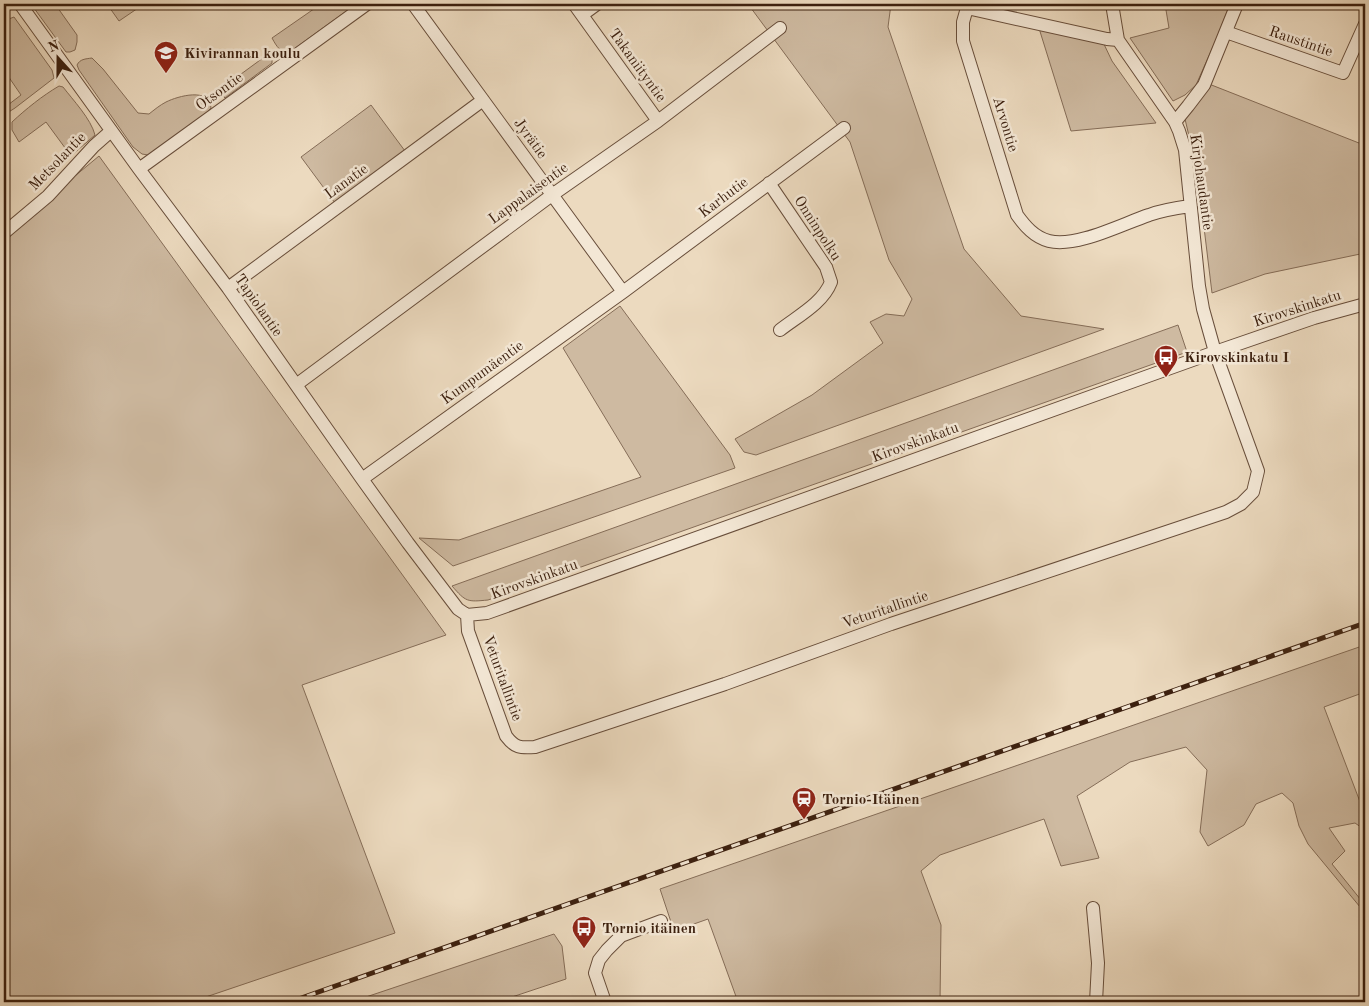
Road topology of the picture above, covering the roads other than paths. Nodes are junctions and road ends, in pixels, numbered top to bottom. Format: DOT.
graph roads {
  1 [pos="20,4"];
  2 [pos="367,4"];
  3 [pos="413,4"];
  4 [pos="574,4"];
  5 [pos="597,4"];
  6 [pos="1112,4"];
  7 [pos="1237,4"];
  8 [pos="582,15"];
  9 [pos="1365,24"];
  10 [pos="780,28"];
  11 [pos="1226,32"];
  12 [pos="1118,40"];
  13 [pos="483,100"];
  14 [pos="658,121"];
  15 [pos="1175,122"];
  16 [pos="844,128"];
  17 [pos="111,131"];
  18 [pos="139,169"];
  19 [pos="769,183"];
  20 [pos="552,195"];
  21 [pos="1190,206"];
  22 [pos="4,233"];
  23 [pos="228,288"];
  24 [pos="623,292"];
  25 [pos="1365,304"];
  26 [pos="780,330"];
  27 [pos="1215,352"];
  28 [pos="296,385"];
  29 [pos="362,480"];
  30 [pos="472,615"];
  31 [pos="1093,908"];
  32 [pos="661,921"];
  33 [pos="605,1002"];
  34 [pos="1096,1002"];
  1 -- 17 [label="street, Tapiolantie"];
  2 -- 18 [label="street, Otsontie"];
  3 -- 13 [label="street, Jyrätie"];
  4 -- 8 [label="street, Takaniityntie"];
  5 -- 8 [label="street"];
  6 -- 12 [label="street, Kirjohaudantie"];
  7 -- 11 [label="street"];
  8 -- 14 [label="street, Takaniityntie"];
  9 -- 11 [label="street, Raustintie"];
  10 -- 14 [label="street, Lappalaisentie"];
  11 -- 15 [label="street"];
  12 -- 15 [label="street, Kirjohaudantie"];
  12 -- 21 [label="street, Arvontie"];
  13 -- 20 [label="street, Jyrätie"];
  13 -- 23 [label="street, Lanatie"];
  14 -- 20 [label="street, Lappalaisentie"];
  15 -- 21 [label="street, Kirjohaudantie"];
  16 -- 19 [label="street, Karhutie"];
  17 -- 18 [label="street, Tapiolantie"];
  17 -- 22 [label="street, Metsolantie"];
  18 -- 23 [label="street, Tapiolantie"];
  19 -- 24 [label="street, Karhutie"];
  19 -- 26 [label="street, Onninpolku"];
  20 -- 24 [label="street, Jyrätie"];
  20 -- 28 [label="street, Lappalaisentie"];
  21 -- 27 [label="street, Kirjohaudantie"];
  23 -- 28 [label="street, Tapiolantie"];
  24 -- 29 [label="street, Kumpumäentie"];
  25 -- 27 [label="street, Kirovskinkatu"];
  27 -- 30 [label="street, Kirovskinkatu"];
  27 -- 30 [label="street, Veturitallintie"];
  28 -- 29 [label="street, Tapiolantie"];
  29 -- 30 [label="street, Tapiolantie"];
  31 -- 34 [label="street"];
  32 -- 33 [label="street"];
}
